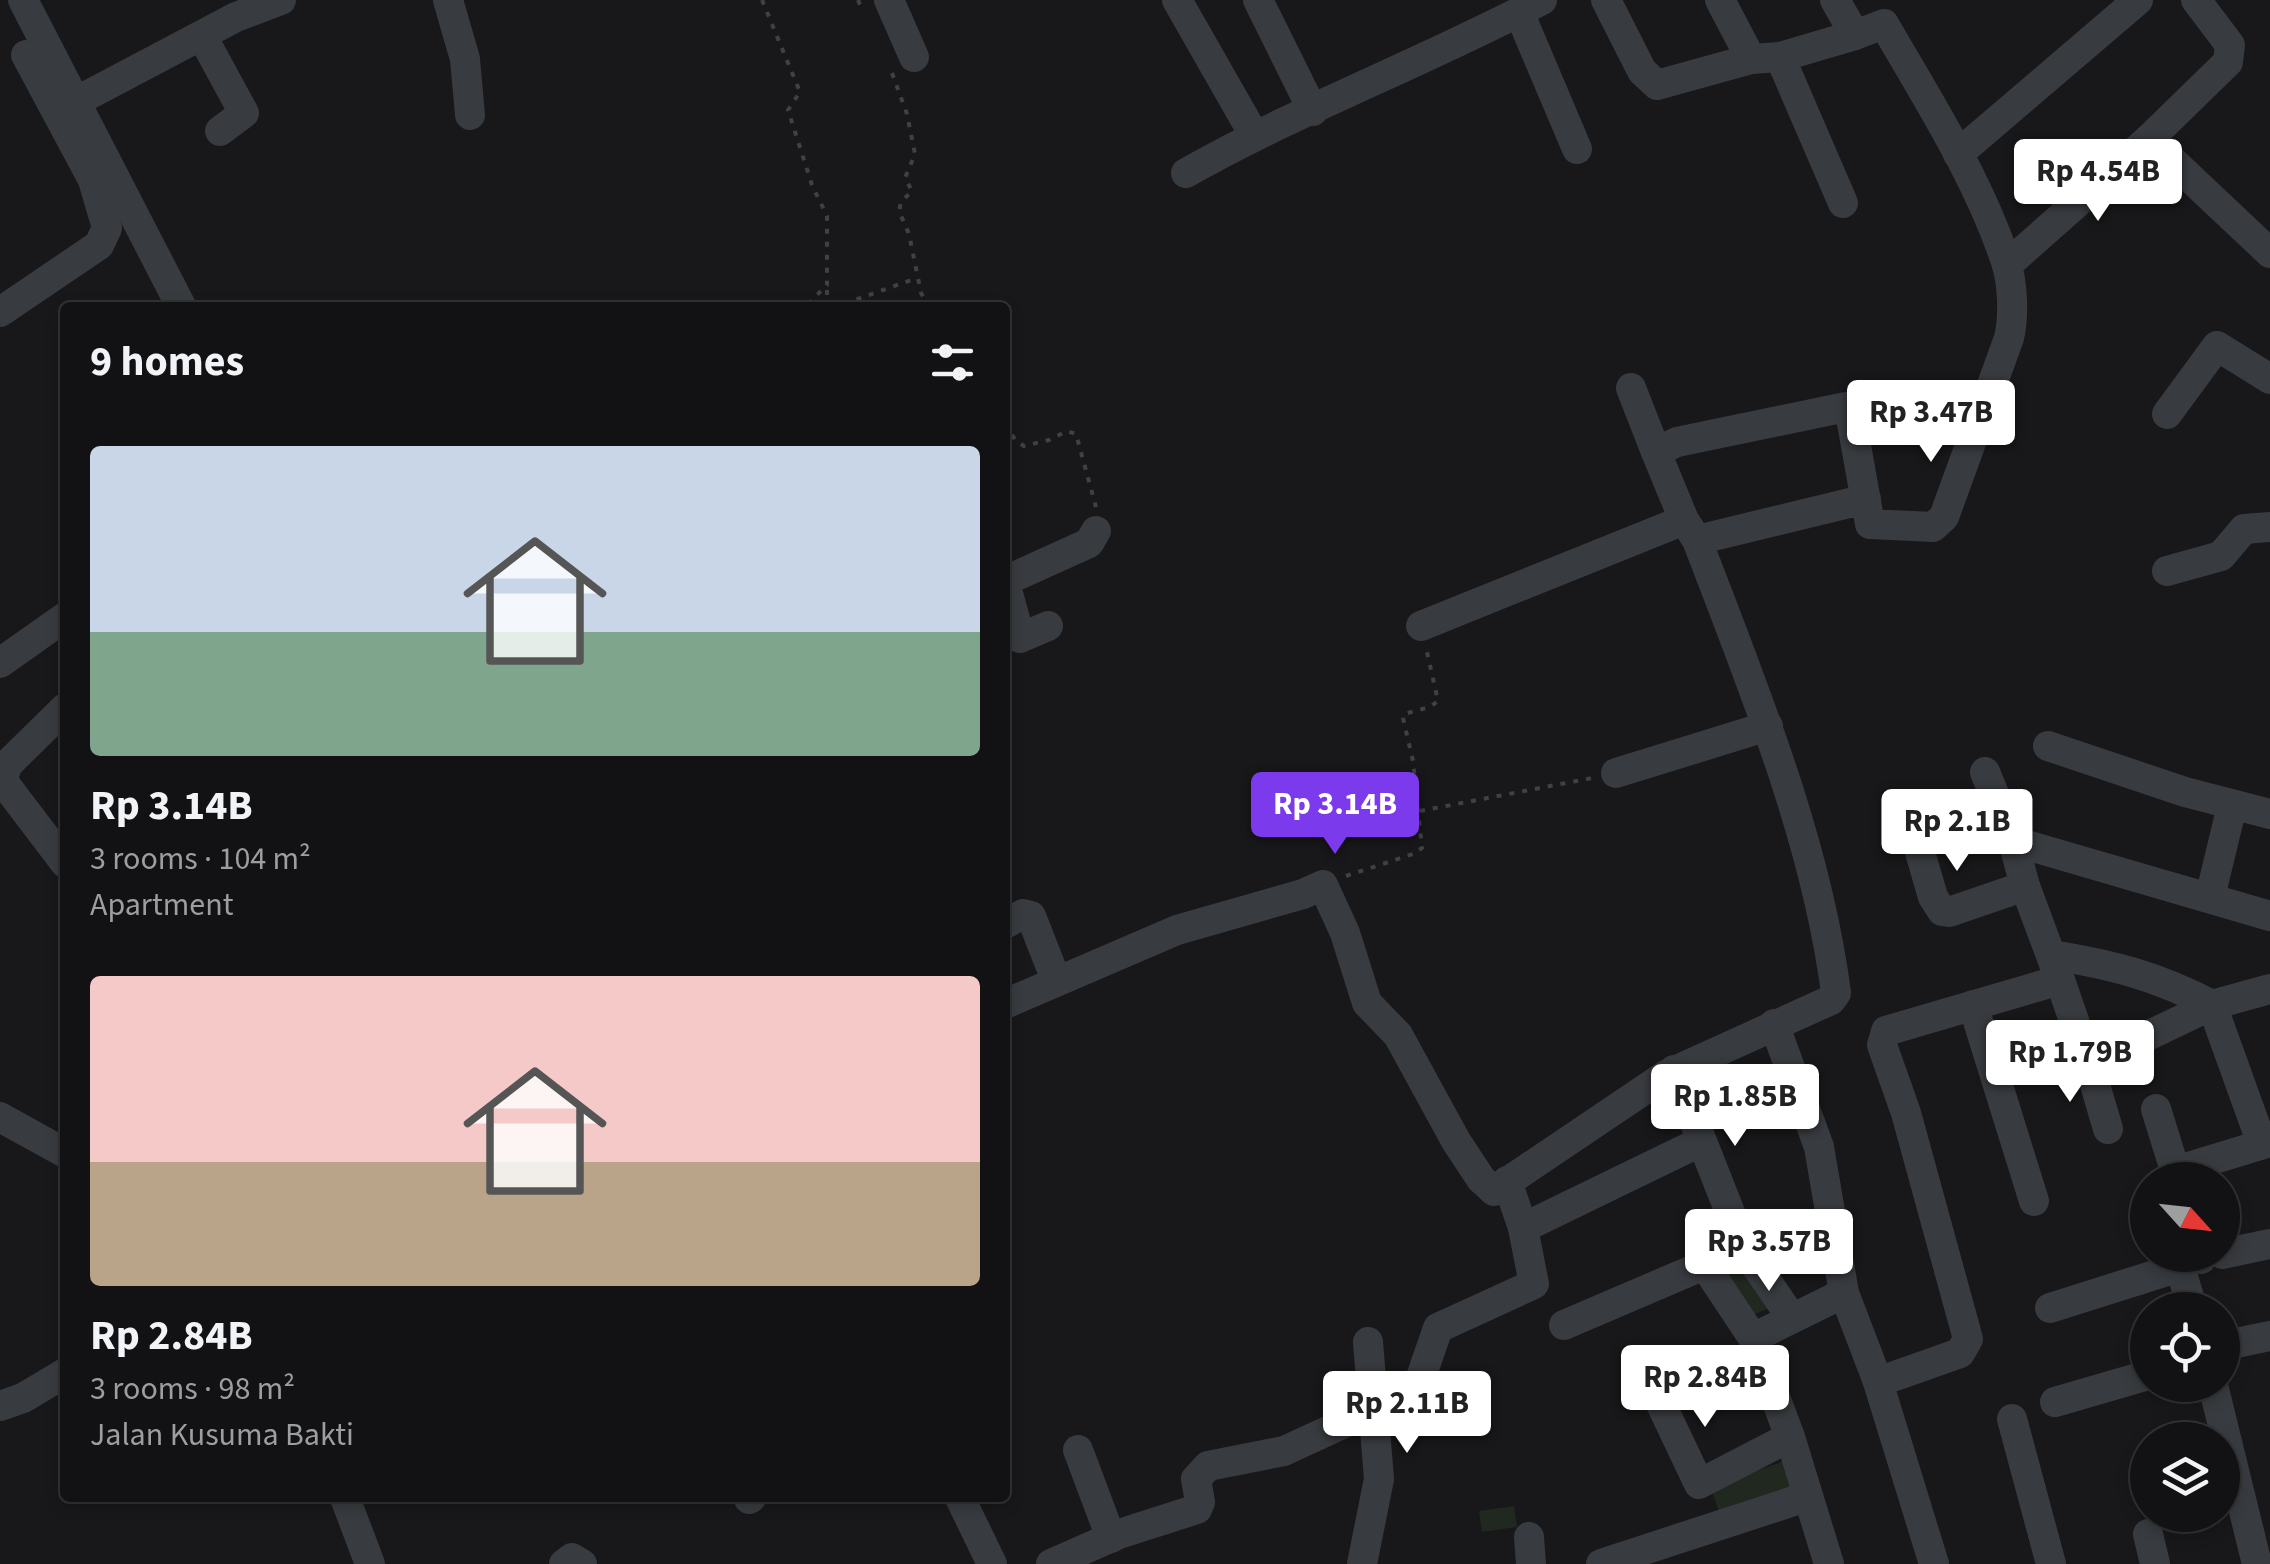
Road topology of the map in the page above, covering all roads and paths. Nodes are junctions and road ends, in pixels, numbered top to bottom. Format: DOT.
graph roads {
  1 [pos="23,0"];
  2 [pos="281,0"];
  3 [pos="448,0"];
  4 [pos="762,0"];
  5 [pos="858,0"];
  6 [pos="1177,0"];
  7 [pos="1258,0"];
  8 [pos="1606,0"];
  9 [pos="1720,0"];
  10 [pos="1835,0"];
  11 [pos="2138,0"];
  12 [pos="2196,0"];
  13 [pos="877,6"];
  14 [pos="1531,6"];
  15 [pos="1890,12"];
  16 [pos="1855,35"];
  17 [pos="202,36"];
  18 [pos="26,55"];
  19 [pos="1766,58"];
  20 [pos="903,64"];
  21 [pos="78,102"];
  22 [pos="1313,111"];
  23 [pos="470,115"];
  24 [pos="220,131"];
  25 [pos="1254,134"];
  26 [pos="2148,138"];
  27 [pos="1577,148"];
  28 [pos="1958,154"];
  29 [pos="1186,173"];
  30 [pos="1843,203"];
  31 [pos="2270,254"];
  32 [pos="2007,265"];
  33 [pos="917,278"];
  34 [pos="827,285"];
  35 [pos="179,302"];
  36 [pos="810,302"];
  37 [pos="829,302"];
  38 [pos="847,302"];
  39 [pos="927,302"];
  40 [pos="0,312"];
  41 [pos="2270,379"];
  42 [pos="1630,388"];
  43 [pos="2167,414"];
  44 [pos="1010,432"];
  45 [pos="1656,452"];
  46 [pos="1866,499"];
  47 [pos="2270,527"];
  48 [pos="1690,530"];
  49 [pos="1096,531"];
  50 [pos="2167,571"];
  51 [pos="1010,580"];
  52 [pos="1010,596"];
  53 [pos="60,620"];
  54 [pos="1421,626"];
  55 [pos="1025,636"];
  56 [pos="0,662"];
  57 [pos="60,713"];
  58 [pos="1768,726"];
  59 [pos="2048,746"];
  60 [pos="1986,772"];
  61 [pos="1616,773"];
  62 [pos="2232,806"];
  63 [pos="1419,811"];
  64 [pos="2270,814"];
  65 [pos="1910,821"];
  66 [pos="2013,841"];
  67 [pos="60,856"];
  68 [pos="1323,885"];
  69 [pos="2025,886"];
  70 [pos="2210,897"];
  71 [pos="2270,916"];
  72 [pos="1010,921"];
  73 [pos="2056,967"];
  74 [pos="1056,980"];
  75 [pos="2270,989"];
  76 [pos="1010,1002"];
  77 [pos="2212,1004"];
  78 [pos="1973,1005"];
  79 [pos="1774,1024"];
  80 [pos="2088,1064"];
  81 [pos="1674,1070"];
  82 [pos="2156,1108"];
  83 [pos="0,1117"];
  84 [pos="2108,1130"];
  85 [pos="1700,1142"];
  86 [pos="2266,1143"];
  87 [pos="60,1150"];
  88 [pos="2172,1162"];
  89 [pos="2213,1162"];
  90 [pos="1507,1181"];
  91 [pos="2034,1201"];
  92 [pos="1522,1228"];
  93 [pos="2270,1244"];
  94 [pos="1744,1248"];
  95 [pos="2240,1250"];
  96 [pos="1704,1264"];
  97 [pos="2161,1272"];
  98 [pos="1844,1292"];
  99 [pos="2050,1308"];
  100 [pos="1791,1317"];
  101 [pos="1564,1325"];
  102 [pos="2270,1336"];
  103 [pos="1752,1338"];
  104 [pos="1368,1342"];
  105 [pos="2240,1342"];
  106 [pos="1642,1362"];
  107 [pos="60,1376"];
  108 [pos="2130,1380"];
  109 [pos="1878,1382"];
  110 [pos="2056,1402"];
  111 [pos="2217,1402"];
  112 [pos="0,1406"];
  113 [pos="1373,1410"];
  114 [pos="2012,1419"];
  115 [pos="1790,1437"];
  116 [pos="1078,1450"];
  117 [pos="1699,1484"];
  118 [pos="1806,1496"];
  119 [pos="347,1502"];
  120 [pos="962,1502"];
  121 [pos="1712,1528"];
  122 [pos="2148,1534"];
  123 [pos="1111,1538"];
  124 [pos="364,1561"];
  125 [pos="564,1564"];
  126 [pos="582,1564"];
  127 [pos="992,1564"];
  128 [pos="1052,1564"];
  129 [pos="1362,1564"];
  130 [pos="1600,1564"];
  131 [pos="1829,1564"];
  132 [pos="1934,1564"];
  133 [pos="2052,1564"];
  134 [pos="2156,1564"];
  135 [pos="2258,1564"];
  1 -- 21 [label="street"];
  2 -- 17 [label="street"];
  3 -- 23 [label="street"];
  4 -- 34 [label="path"];
  5 -- 13 [label="path"];
  6 -- 25 [label="street"];
  7 -- 22 [label="street"];
  8 -- 19 [label="street"];
  9 -- 19 [label="street"];
  10 -- 16 [label="street"];
  11 -- 28 [label="street"];
  12 -- 26 [label="street"];
  13 -- 20 [label="street"];
  14 -- 22 [label="street"];
  14 -- 27 [label="street"];
  15 -- 16 [label="street"];
  15 -- 28 [label="street"];
  16 -- 19 [label="street"];
  17 -- 21 [label="street"];
  17 -- 24 [label="street"];
  18 -- 40 [label="street"];
  19 -- 30 [label="street"];
  20 -- 33 [label="path"];
  21 -- 35 [label="street"];
  22 -- 25 [label="street"];
  25 -- 29 [label="street"];
  26 -- 31 [label="street"];
  26 -- 32 [label="street"];
  28 -- 32 [label="street"];
  32 -- 46 [label="street"];
  33 -- 38 [label="path"];
  33 -- 39 [label="path"];
  34 -- 36 [label="path"];
  34 -- 37 [label="path"];
  41 -- 43 [label="street"];
  42 -- 45 [label="street"];
  44 -- 49 [label="path"];
  45 -- 46 [label="street"];
  45 -- 48 [label="street"];
  46 -- 48 [label="street"];
  47 -- 50 [label="street"];
  48 -- 54 [label="street"];
  48 -- 58 [label="street"];
  49 -- 51 [label="street"];
  52 -- 55 [label="street"];
  53 -- 56 [label="street"];
  54 -- 63 [label="path"];
  57 -- 67 [label="street"];
  58 -- 61 [label="street"];
  58 -- 79 [label="street"];
  59 -- 62 [label="street"];
  60 -- 66 [label="street"];
  61 -- 63 [label="path"];
  62 -- 64 [label="street"];
  62 -- 70 [label="street"];
  63 -- 68 [label="path"];
  65 -- 69 [label="street"];
  66 -- 69 [label="street"];
  66 -- 70 [label="street"];
  68 -- 74 [label="street"];
  68 -- 90 [label="street"];
  69 -- 73 [label="street"];
  70 -- 71 [label="street"];
  72 -- 74 [label="street"];
  73 -- 77 [label="street"];
  73 -- 78 [label="street"];
  73 -- 80 [label="street"];
  74 -- 76 [label="street"];
  75 -- 77 [label="street"];
  77 -- 80 [label="street"];
  77 -- 86 [label="street"];
  78 -- 91 [label="street"];
  78 -- 109 [label="street"];
  79 -- 81 [label="street"];
  79 -- 98 [label="street"];
  80 -- 84 [label="street"];
  81 -- 85 [label="street"];
  81 -- 90 [label="street"];
  82 -- 88 [label="street"];
  83 -- 87 [label="street"];
  85 -- 92 [label="street"];
  85 -- 94 [label="street"];
  86 -- 89 [label="street"];
  90 -- 92 [label="street"];
  92 -- 113 [label="street"];
  93 -- 95 [label="street"];
  94 -- 96 [label="street"];
  94 -- 100 [label="street"];
  96 -- 101 [label="street"];
  96 -- 103 [label="street"];
  97 -- 99 [label="street"];
  98 -- 100 [label="street"];
  98 -- 109 [label="street"];
  100 -- 103 [label="street"];
  102 -- 105 [label="street"];
  103 -- 115 [label="street"];
  104 -- 113 [label="street"];
  106 -- 117 [label="street"];
  107 -- 112 [label="street"];
  108 -- 110 [label="street"];
  109 -- 132 [label="street"];
  111 -- 135 [label="street"];
  113 -- 123 [label="street"];
  113 -- 129 [label="street"];
  114 -- 133 [label="street"];
  115 -- 117 [label="street"];
  115 -- 118 [label="street"];
  116 -- 123 [label="street"];
  117 -- 121 [label="street"];
  118 -- 121 [label="street"];
  118 -- 131 [label="street"];
  119 -- 124 [label="street"];
  120 -- 127 [label="street"];
  121 -- 130 [label="street"];
  122 -- 134 [label="street"];
  123 -- 128 [label="street"];
  125 -- 126 [label="street"];
}
